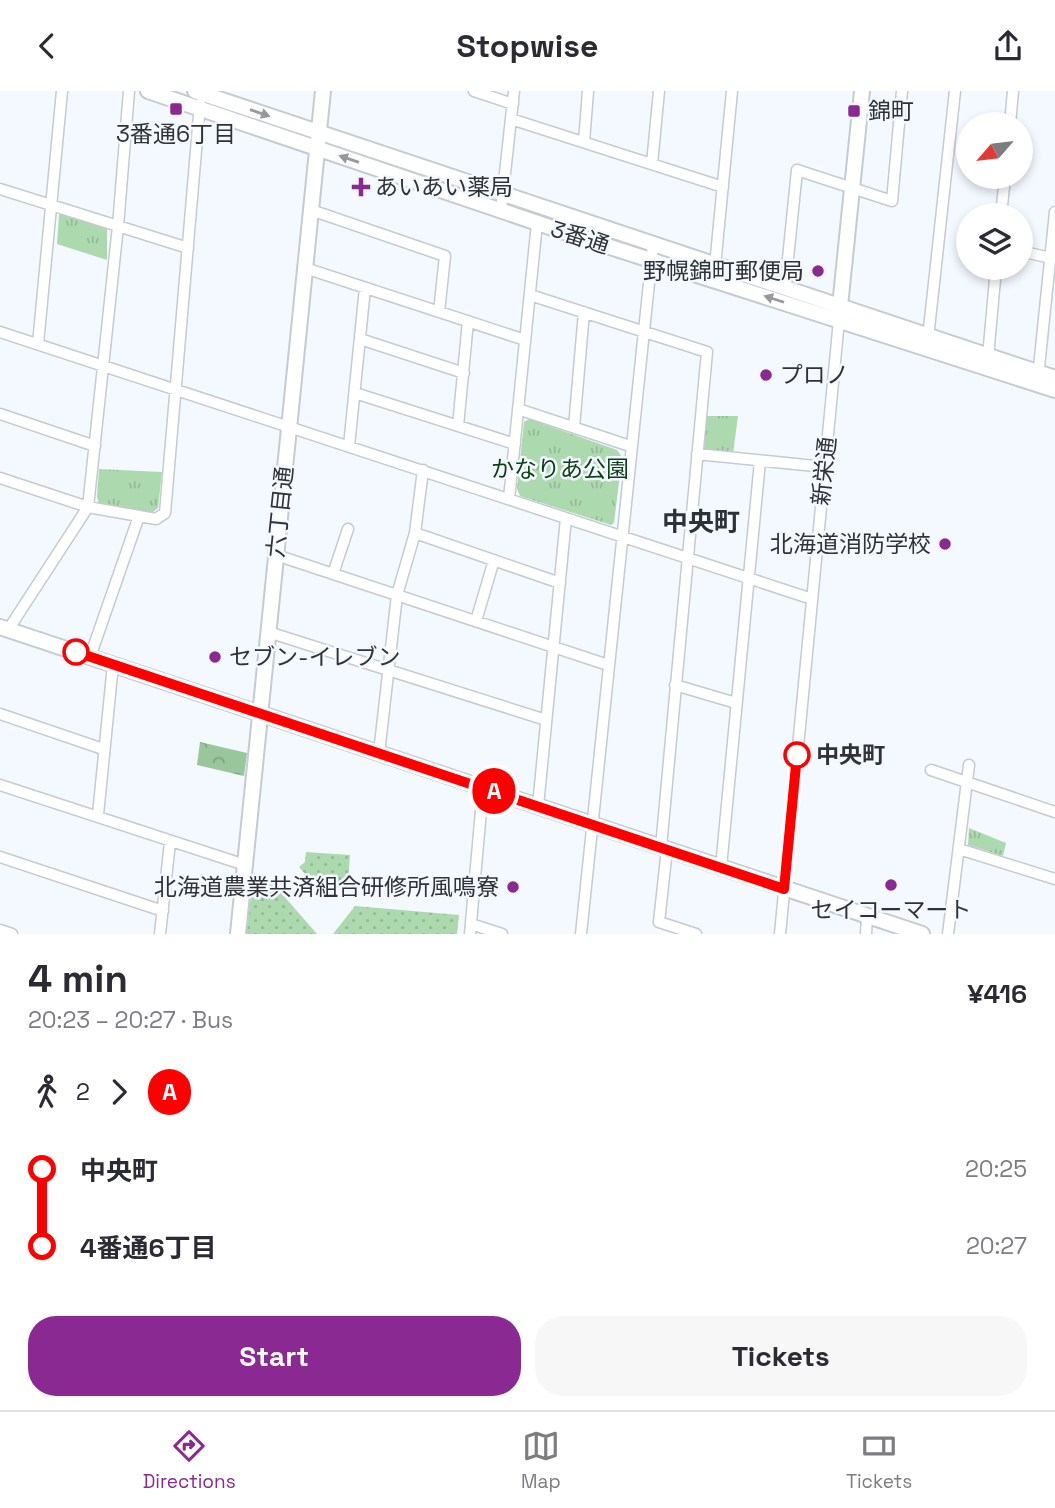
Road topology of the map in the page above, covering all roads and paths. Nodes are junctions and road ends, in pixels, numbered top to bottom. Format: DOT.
graph roads {
  1 [pos="62,91"];
  2 [pos="129,91"];
  3 [pos="148,91"];
  4 [pos="323,91"];
  5 [pos="474,91"];
  6 [pos="514,91"];
  7 [pos="588,91"];
  8 [pos="659,91"];
  9 [pos="732,91"];
  10 [pos="862,91"];
  11 [pos="902,91"];
  12 [pos="956,91"];
  13 [pos="1013,91"];
  14 [pos="199,98"];
  15 [pos="513,104"];
  16 [pos="1011,112"];
  17 [pos="511,119"];
  18 [pos="318,132"];
  19 [pos="584,142"];
  20 [pos="317,148"];
  21 [pos="652,164"];
  22 [pos="723,187"];
  23 [pos="852,188"];
  24 [pos="0,189"];
  25 [pos="502,194"];
  26 [pos="51,205"];
  27 [pos="311,210"];
  28 [pos="501,210"];
  29 [pos="1055,212"];
  30 [pos="537,223"];
  31 [pos="118,226"];
  32 [pos="188,248"];
  33 [pos="652,252"];
  34 [pos="1033,254"];
  35 [pos="1051,258"];
  36 [pos="715,266"];
  37 [pos="305,268"];
  38 [pos="995,280"];
  39 [pos="365,288"];
  40 [pos="785,288"];
  41 [pos="530,295"];
  42 [pos="439,312"];
  43 [pos="584,312"];
  44 [pos="840,314"];
  45 [pos="468,321"];
  46 [pos="642,331"];
  47 [pos="0,332"];
  48 [pos="928,338"];
  49 [pos="360,339"];
  50 [pos="525,340"];
  51 [pos="38,344"];
  52 [pos="988,357"];
  53 [pos="103,366"];
  54 [pos="464,373"];
  55 [pos="1055,378"];
  56 [pos="1038,379"];
  57 [pos="177,390"];
  58 [pos="1055,390"];
  59 [pos="355,393"];
  60 [pos="518,409"];
  61 [pos="0,414"];
  62 [pos="289,426"];
  63 [pos="458,426"];
  64 [pos="574,428"];
  65 [pos="514,444"];
  66 [pos="94,446"];
  67 [pos="349,446"];
  68 [pos="631,446"];
  69 [pos="697,454"];
  70 [pos="760,461"];
  71 [pos="825,467"];
  72 [pos="423,470"];
  73 [pos="0,478"];
  74 [pos="509,499"];
  75 [pos="88,507"];
  76 [pos="139,516"];
  77 [pos="566,518"];
  78 [pos="348,529"];
  79 [pos="415,533"];
  80 [pos="621,536"];
  81 [pos="276,555"];
  82 [pos="687,558"];
  83 [pos="494,560"];
  84 [pos="333,574"];
  85 [pos="748,578"];
  86 [pos="560,583"];
  87 [pos="397,595"];
  88 [pos="812,599"];
  89 [pos="476,621"];
  90 [pos="4,628"];
  91 [pos="268,632"];
  92 [pos="553,646"];
  93 [pos="90,657"];
  94 [pos="113,664"];
  95 [pos="608,665"];
  96 [pos="388,668"];
  97 [pos="675,685"];
  98 [pos="736,703"];
  99 [pos="0,713"];
  100 [pos="260,713"];
  101 [pos="546,720"];
  102 [pos="103,748"];
  103 [pos="379,753"];
  104 [pos="969,765"];
  105 [pos="931,770"];
  106 [pos="967,784"];
  107 [pos="2,786"];
  108 [pos="483,788"];
  109 [pos="0,799"];
  110 [pos="538,806"];
  111 [pos="1055,812"];
  112 [pos="98,815"];
  113 [pos="592,824"];
  114 [pos="170,842"];
  115 [pos="664,848"];
  116 [pos="959,849"];
  117 [pos="0,857"];
  118 [pos="245,865"];
  119 [pos="721,867"];
  120 [pos="1055,879"];
  121 [pos="784,889"];
  122 [pos="163,911"];
  123 [pos="867,916"];
  124 [pos="470,929"];
  125 [pos="0,930"];
  126 [pos="12,934"];
  127 [pos="160,934"];
  128 [pos="238,934"];
  129 [pos="502,934"];
  130 [pos="580,934"];
  131 [pos="696,934"];
  132 [pos="779,934"];
  133 [pos="866,934"];
  134 [pos="922,934"];
  135 [pos="948,934"];
  1 -- 26 [label="street"];
  2 -- 31 [label="street"];
  3 -- 14 [label="street, 3番通"];
  4 -- 18 [label="street, 六丁目通"];
  5 -- 15 [label="street"];
  6 -- 15 [label="street"];
  7 -- 19 [label="street"];
  8 -- 21 [label="street"];
  9 -- 22 [label="street"];
  10 -- 23 [label="street, 新栄通"];
  11 -- 23 [label="street"];
  12 -- 48 [label="street"];
  13 -- 16 [label="street"];
  14 -- 18 [label="street, 3番通, one-way"];
  14 -- 20 [label="street, 3番通"];
  14 -- 32 [label="street"];
  15 -- 17 [label="street"];
  17 -- 19 [label="street"];
  17 -- 25 [label="street"];
  18 -- 20 [label="street, 六丁目通"];
  18 -- 25 [label="street, 3番通"];
  19 -- 21 [label="street"];
  20 -- 27 [label="street, 六丁目通"];
  28 -- 20 [label="street, 3番通, one-way"];
  21 -- 22 [label="street"];
  22 -- 36 [label="street"];
  23 -- 40 [label="street"];
  23 -- 44 [label="street, 新栄通"];
  24 -- 26 [label="street"];
  25 -- 28 [label="street"];
  25 -- 33 [label="street, 3番通"];
  26 -- 31 [label="street"];
  26 -- 51 [label="street"];
  27 -- 37 [label="street, 六丁目通"];
  27 -- 42 [label="street"];
  28 -- 30 [label="street, 3番通"];
  29 -- 35 [label="street"];
  30 -- 33 [label="street, 3番通"];
  30 -- 41 [label="street"];
  31 -- 32 [label="street"];
  31 -- 53 [label="street"];
  32 -- 57 [label="street"];
  33 -- 36 [label="street, 3番通"];
  44 -- 33 [label="street, 3番通, one-way"];
  33 -- 46 [label="street"];
  34 -- 35 [label="street"];
  35 -- 56 [label="street"];
  36 -- 40 [label="street, 3番通"];
  37 -- 39 [label="street"];
  37 -- 62 [label="street, 六丁目通"];
  38 -- 52 [label="street"];
  39 -- 42 [label="street"];
  39 -- 49 [label="street"];
  40 -- 44 [label="street, 3番通"];
  41 -- 43 [label="street"];
  41 -- 50 [label="street"];
  42 -- 45 [label="street"];
  43 -- 46 [label="street"];
  43 -- 64 [label="street"];
  44 -- 48 [label="street, 3番通"];
  44 -- 56 [label="street, 3番通"];
  44 -- 71 [label="street, 新栄通"];
  45 -- 50 [label="street"];
  45 -- 54 [label="street"];
  46 -- 68 [label="street"];
  46 -- 69 [label="street"];
  47 -- 51 [label="street"];
  48 -- 52 [label="street, 3番通"];
  49 -- 54 [label="street"];
  49 -- 59 [label="street"];
  50 -- 60 [label="street"];
  51 -- 53 [label="street"];
  52 -- 56 [label="street, 3番通"];
  53 -- 57 [label="street"];
  53 -- 66 [label="street"];
  54 -- 63 [label="street"];
  55 -- 56 [label="street, 3番通"];
  56 -- 58 [label="street, 3番通"];
  57 -- 62 [label="street"];
  57 -- 76 [label="street"];
  59 -- 63 [label="street"];
  59 -- 67 [label="street"];
  60 -- 64 [label="street"];
  60 -- 65 [label="street"];
  61 -- 66 [label="street"];
  62 -- 67 [label="street"];
  62 -- 81 [label="street, 六丁目通"];
  63 -- 65 [label="street"];
  64 -- 68 [label="street"];
  65 -- 74 [label="street"];
  66 -- 75 [label="street"];
  67 -- 72 [label="street"];
  68 -- 80 [label="street"];
  69 -- 70 [label="street"];
  69 -- 82 [label="street"];
  70 -- 71 [label="street"];
  70 -- 85 [label="street"];
  71 -- 88 [label="street, 新栄通"];
  72 -- 74 [label="street"];
  72 -- 79 [label="street"];
  73 -- 75 [label="street"];
  74 -- 77 [label="street"];
  75 -- 76 [label="street"];
  75 -- 90 [label="street"];
  76 -- 93 [label="street"];
  77 -- 80 [label="street"];
  77 -- 86 [label="street"];
  78 -- 84 [label="street"];
  79 -- 83 [label="street"];
  79 -- 87 [label="street"];
  80 -- 82 [label="street"];
  80 -- 95 [label="street"];
  81 -- 84 [label="street"];
  81 -- 91 [label="street, 六丁目通"];
  82 -- 85 [label="street"];
  82 -- 97 [label="street"];
  83 -- 86 [label="street"];
  83 -- 89 [label="street"];
  84 -- 87 [label="street"];
  85 -- 88 [label="street"];
  85 -- 98 [label="street"];
  86 -- 92 [label="street"];
  87 -- 89 [label="street"];
  87 -- 96 [label="street"];
  88 -- 121 [label="street, 新栄通"];
  89 -- 92 [label="street"];
  90 -- 93 [label="street"];
  91 -- 96 [label="street"];
  91 -- 100 [label="street, 六丁目通"];
  92 -- 95 [label="street"];
  92 -- 101 [label="street"];
  93 -- 94 [label="street"];
  94 -- 100 [label="street"];
  94 -- 102 [label="street"];
  95 -- 113 [label="street"];
  96 -- 101 [label="street"];
  96 -- 103 [label="street"];
  97 -- 98 [label="street"];
  97 -- 115 [label="street"];
  98 -- 119 [label="street"];
  99 -- 102 [label="street"];
  100 -- 103 [label="street"];
  100 -- 118 [label="street, 六丁目通"];
  101 -- 110 [label="street"];
  102 -- 112 [label="street"];
  103 -- 108 [label="street"];
  104 -- 106 [label="street"];
  105 -- 106 [label="street"];
  106 -- 111 [label="street"];
  106 -- 116 [label="street"];
  107 -- 109 [label="street"];
  107 -- 112 [label="street"];
  108 -- 110 [label="street"];
  108 -- 124 [label="street"];
  110 -- 113 [label="street"];
  112 -- 114 [label="street"];
  113 -- 115 [label="street"];
  113 -- 130 [label="street"];
  114 -- 118 [label="street"];
  114 -- 122 [label="street"];
  115 -- 119 [label="street"];
  115 -- 131 [label="street"];
  116 -- 120 [label="street"];
  116 -- 135 [label="street"];
  117 -- 122 [label="street"];
  118 -- 128 [label="street, 六丁目通"];
  119 -- 121 [label="street"];
  121 -- 123 [label="street"];
  121 -- 132 [label="street, 新栄通"];
  122 -- 127 [label="street"];
  123 -- 133 [label="street"];
  123 -- 134 [label="street"];
  124 -- 129 [label="street"];
  125 -- 126 [label="street"];
}
